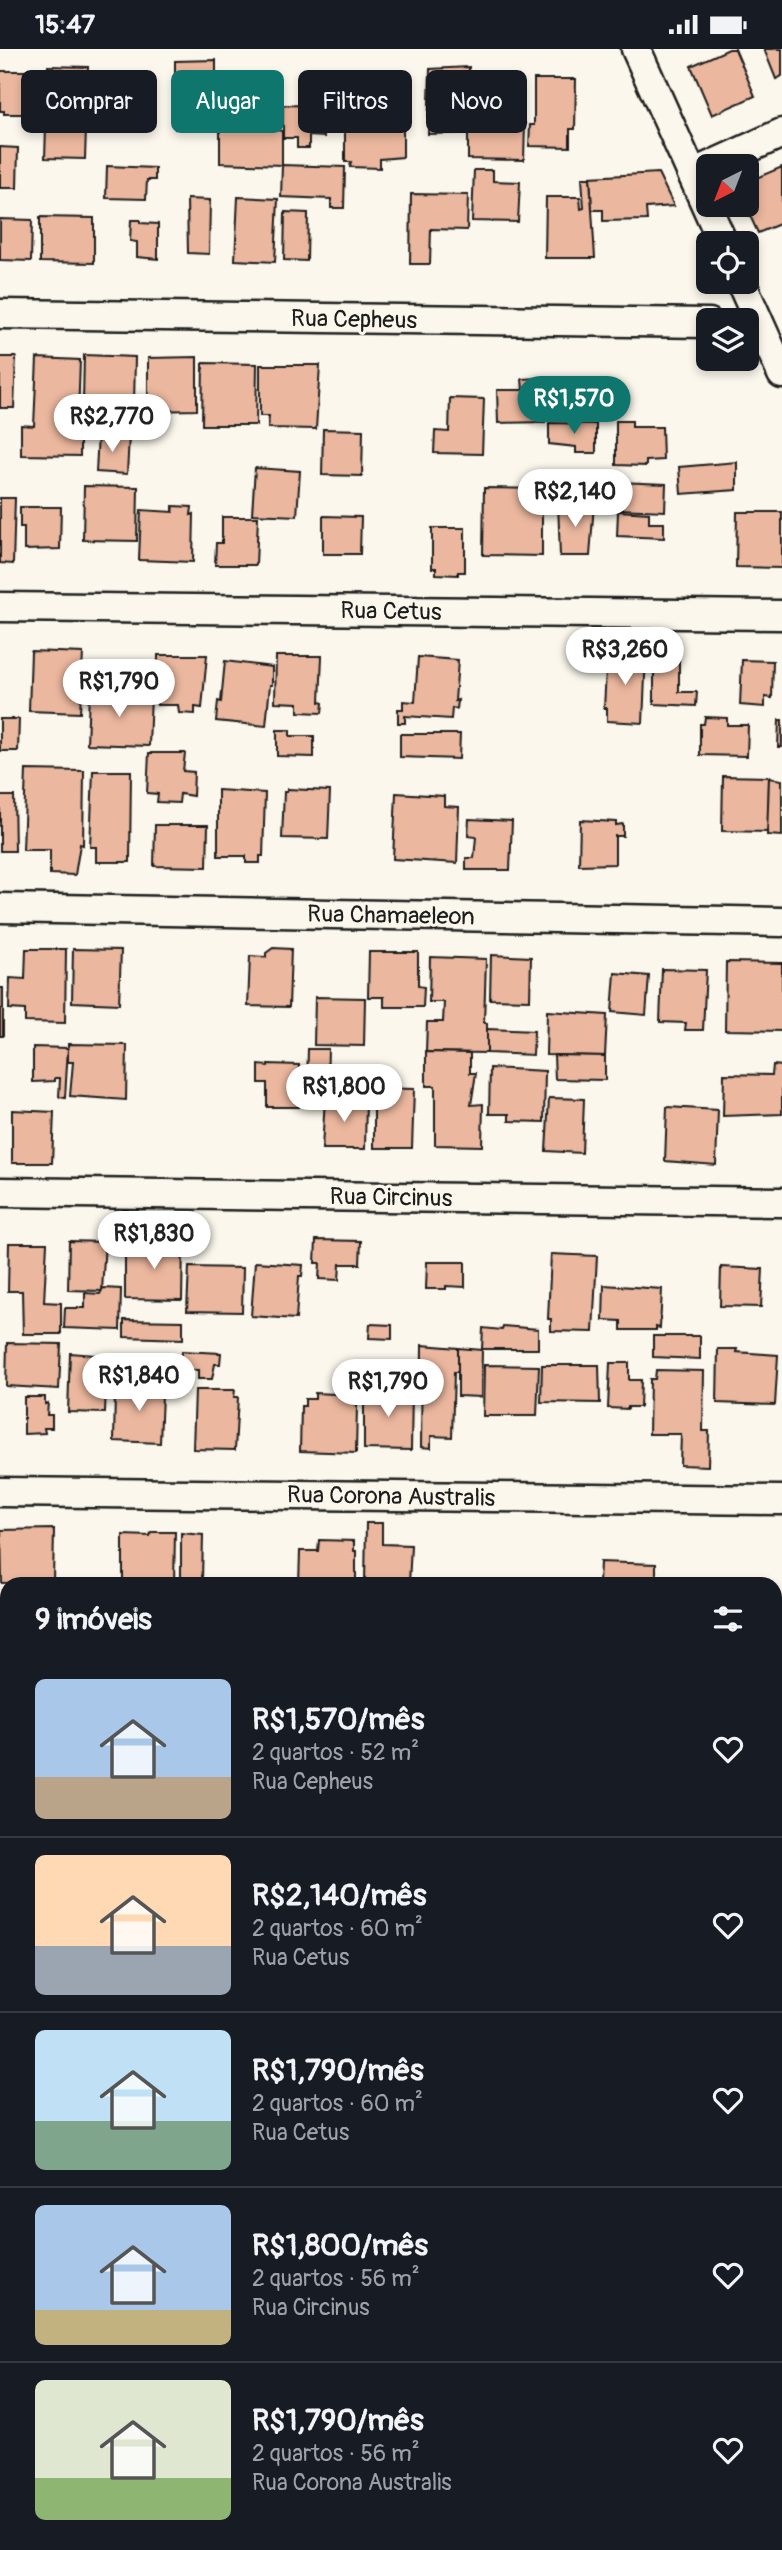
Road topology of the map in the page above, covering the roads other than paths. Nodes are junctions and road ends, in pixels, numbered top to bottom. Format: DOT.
graph roads {
  1 [pos="636,49"];
  2 [pos="782,133"];
  3 [pos="692,173"];
  4 [pos="718,231"];
  5 [pos="0,314"];
  6 [pos="696,323"];
  7 [pos="759,334"];
  8 [pos="782,373"];
  9 [pos="0,607"];
  10 [pos="782,615"];
  11 [pos="0,908"];
  12 [pos="782,922"];
  13 [pos="0,1192"];
  14 [pos="782,1202"];
  15 [pos="0,1492"];
  16 [pos="782,1500"];
  1 -- 3 [label="street"];
  2 -- 3 [label="street"];
  3 -- 4 [label="street"];
  5 -- 6 [label="street, Rua Cepheus"];
  7 -- 8 [label="street"];
  9 -- 10 [label="street, Rua Cetus"];
  11 -- 12 [label="street, Rua Chamaeleon"];
  13 -- 14 [label="street, Rua Circinus"];
  15 -- 16 [label="street, Rua Corona Australis"];
}
